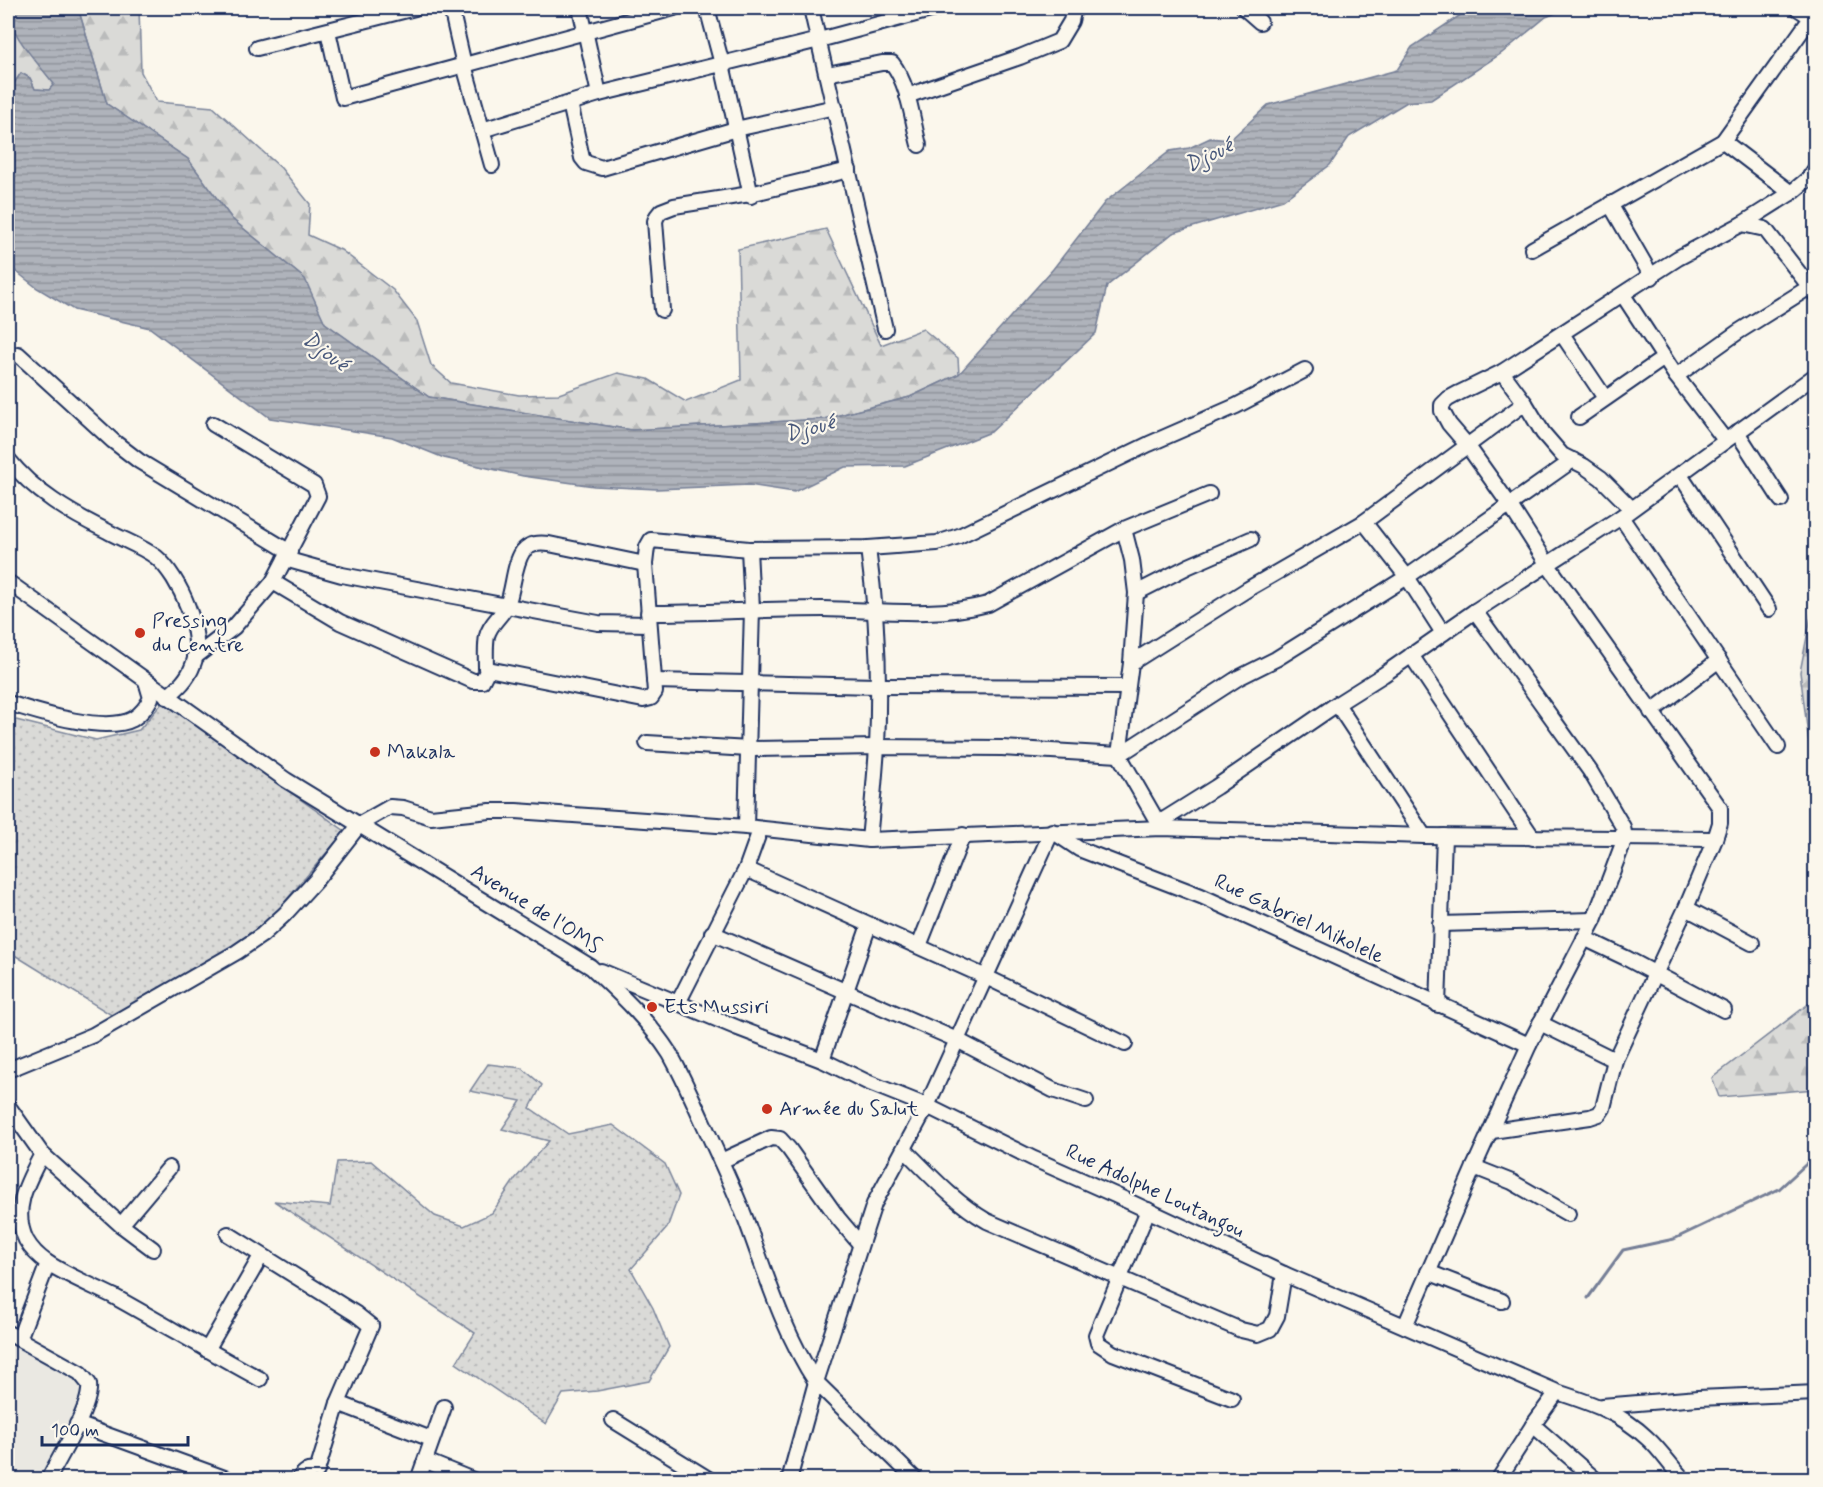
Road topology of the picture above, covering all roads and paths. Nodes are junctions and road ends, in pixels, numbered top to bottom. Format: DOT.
graph roads {
  1 [pos="415,8"];
  2 [pos="451,8"];
  3 [pos="580,8"];
  4 [pos="674,8"];
  5 [pos="707,8"];
  6 [pos="811,8"];
  7 [pos="938,8"];
  8 [pos="1074,8"];
  9 [pos="1244,8"];
  10 [pos="1797,8"];
  11 [pos="1813,14"];
  12 [pos="1260,22"];
  13 [pos="585,30"];
  14 [pos="328,31"];
  15 [pos="819,40"];
  16 [pos="257,48"];
  17 [pos="722,64"];
  18 [pos="464,65"];
  19 [pos="827,74"];
  20 [pos="599,94"];
  21 [pos="907,96"];
  22 [pos="570,103"];
  23 [pos="835,107"];
  24 [pos="736,129"];
  25 [pos="482,130"];
  26 [pos="1723,141"];
  27 [pos="919,145"];
  28 [pos="492,165"];
  29 [pos="1815,168"];
  30 [pos="849,170"];
  31 [pos="1791,193"];
  32 [pos="750,195"];
  33 [pos="1610,204"];
  34 [pos="1767,207"];
  35 [pos="1742,224"];
  36 [pos="1765,229"];
  37 [pos="1532,249"];
  38 [pos="1652,277"];
  39 [pos="1813,288"];
  40 [pos="1623,295"];
  41 [pos="662,310"];
  42 [pos="885,329"];
  43 [pos="1562,334"];
  44 [pos="18,354"];
  45 [pos="1664,358"];
  46 [pos="1305,370"];
  47 [pos="1502,372"];
  48 [pos="1815,375"];
  49 [pos="1676,376"];
  50 [pos="1605,398"];
  51 [pos="1525,403"];
  52 [pos="1579,417"];
  53 [pos="213,424"];
  54 [pos="1737,432"];
  55 [pos="1725,440"];
  56 [pos="1467,445"];
  57 [pos="8,459"];
  58 [pos="1573,460"];
  59 [pos="1680,475"];
  60 [pos="1209,494"];
  61 [pos="1781,500"];
  62 [pos="1509,504"];
  63 [pos="1626,512"];
  64 [pos="1364,522"];
  65 [pos="1124,529"];
  66 [pos="1251,539"];
  67 [pos="868,548"];
  68 [pos="749,549"];
  69 [pos="287,556"];
  70 [pos="645,564"];
  71 [pos="1548,565"];
  72 [pos="1407,577"];
  73 [pos="8,582"];
  74 [pos="273,582"];
  75 [pos="1136,593"];
  76 [pos="507,605"];
  77 [pos="752,609"];
  78 [pos="1769,609"];
  79 [pos="875,610"];
  80 [pos="1475,611"];
  81 [pos="649,618"];
  82 [pos="1443,633"];
  83 [pos="1411,656"];
  84 [pos="195,657"];
  85 [pos="1719,660"];
  86 [pos="1131,663"];
  87 [pos="488,669"];
  88 [pos="146,681"];
  89 [pos="654,681"];
  90 [pos="750,683"];
  91 [pos="877,686"];
  92 [pos="1126,687"];
  93 [pos="167,697"];
  94 [pos="8,703"];
  95 [pos="1337,704"];
  96 [pos="1651,712"];
  97 [pos="647,743"];
  98 [pos="877,747"];
  99 [pos="1778,747"];
  100 [pos="749,749"];
  101 [pos="1119,754"];
  102 [pos="360,824"];
  103 [pos="1159,826"];
  104 [pos="753,829"];
  105 [pos="1052,831"];
  106 [pos="963,835"];
  107 [pos="1424,836"];
  108 [pos="1444,836"];
  109 [pos="1533,838"];
  110 [pos="1625,838"];
  111 [pos="1715,838"];
  112 [pos="869,840"];
  113 [pos="746,868"];
  114 [pos="1686,908"];
  115 [pos="1594,920"];
  116 [pos="1440,924"];
  117 [pos="869,925"];
  118 [pos="712,933"];
  119 [pos="1584,938"];
  120 [pos="1752,943"];
  121 [pos="919,946"];
  122 [pos="591,967"];
  123 [pos="1654,974"];
  124 [pos="986,977"];
  125 [pos="845,992"];
  126 [pos="678,1003"];
  127 [pos="1438,1005"];
  128 [pos="1724,1010"];
  129 [pos="1540,1023"];
  130 [pos="957,1040"];
  131 [pos="1125,1044"];
  132 [pos="1529,1046"];
  133 [pos="822,1060"];
  134 [pos="1615,1060"];
  135 [pos="8,1070"];
  136 [pos="1086,1101"];
  137 [pos="8,1106"];
  138 [pos="927,1106"];
  139 [pos="1492,1131"];
  140 [pos="904,1149"];
  141 [pos="42,1154"];
  142 [pos="720,1161"];
  143 [pos="1474,1167"];
  144 [pos="169,1168"];
  145 [pos="1148,1210"];
  146 [pos="1568,1214"];
  147 [pos="121,1225"];
  148 [pos="228,1233"];
  149 [pos="860,1244"];
  150 [pos="153,1249"];
  151 [pos="261,1256"];
  152 [pos="48,1263"];
  153 [pos="1428,1272"];
  154 [pos="1284,1274"];
  155 [pos="1118,1278"];
  156 [pos="1502,1301"];
  157 [pos="1405,1326"];
  158 [pos="13,1336"];
  159 [pos="207,1350"];
  160 [pos="260,1379"];
  161 [pos="816,1382"];
  162 [pos="1557,1392"];
  163 [pos="1815,1393"];
  164 [pos="1233,1399"];
  165 [pos="338,1403"];
  166 [pos="1600,1406"];
  167 [pos="444,1407"];
  168 [pos="613,1420"];
  169 [pos="77,1424"];
  170 [pos="1533,1425"];
  171 [pos="431,1439"];
  172 [pos="426,1461"];
  173 [pos="48,1479"];
  174 [pos="230,1479"];
  175 [pos="298,1479"];
  176 [pos="418,1479"];
  177 [pos="473,1479"];
  178 [pos="710,1479"];
  179 [pos="789,1479"];
  180 [pos="916,1479"];
  181 [pos="1498,1479"];
  182 [pos="1596,1479"];
  183 [pos="1684,1479"];
  1 -- 14 [label="street"];
  2 -- 18 [label="street"];
  3 -- 13 [label="street"];
  4 -- 13 [label="street"];
  5 -- 17 [label="street"];
  6 -- 15 [label="street"];
  7 -- 15 [label="street"];
  8 -- 21 [label="street"];
  9 -- 12 [label="street"];
  10 -- 11 [label="street"];
  11 -- 26 [label="street"];
  13 -- 18 [label="street"];
  13 -- 20 [label="street"];
  14 -- 16 [label="street"];
  14 -- 18 [label="street"];
  15 -- 17 [label="street"];
  15 -- 19 [label="street"];
  17 -- 20 [label="street"];
  17 -- 24 [label="street"];
  18 -- 25 [label="street"];
  19 -- 21 [label="street"];
  19 -- 23 [label="street"];
  20 -- 22 [label="street"];
  21 -- 27 [label="street"];
  22 -- 24 [label="street"];
  22 -- 25 [label="street"];
  23 -- 24 [label="street"];
  23 -- 30 [label="street"];
  24 -- 32 [label="street"];
  25 -- 28 [label="street"];
  26 -- 31 [label="street"];
  26 -- 33 [label="street"];
  29 -- 31 [label="street"];
  30 -- 32 [label="street"];
  30 -- 42 [label="street"];
  31 -- 34 [label="street"];
  32 -- 41 [label="street"];
  33 -- 37 [label="street"];
  33 -- 38 [label="street"];
  34 -- 35 [label="street"];
  34 -- 36 [label="street"];
  35 -- 36 [label="street"];
  35 -- 38 [label="street"];
  36 -- 39 [label="street"];
  38 -- 40 [label="street"];
  39 -- 49 [label="street"];
  40 -- 43 [label="street"];
  40 -- 45 [label="street"];
  43 -- 47 [label="street"];
  43 -- 50 [label="street"];
  44 -- 69 [label="street"];
  45 -- 49 [label="street"];
  45 -- 50 [label="street"];
  46 -- 67 [label="street"];
  47 -- 51 [label="street"];
  47 -- 56 [label="street"];
  48 -- 54 [label="street"];
  49 -- 55 [label="street"];
  50 -- 52 [label="street"];
  51 -- 56 [label="street"];
  51 -- 58 [label="street"];
  53 -- 69 [label="street"];
  54 -- 55 [label="street"];
  54 -- 61 [label="street"];
  55 -- 59 [label="street"];
  56 -- 62 [label="street"];
  56 -- 64 [label="street"];
  57 -- 84 [label="street"];
  58 -- 62 [label="street"];
  58 -- 63 [label="street"];
  59 -- 63 [label="street"];
  59 -- 78 [label="street"];
  60 -- 65 [label="street"];
  62 -- 71 [label="street"];
  62 -- 72 [label="street"];
  63 -- 71 [label="street"];
  63 -- 85 [label="street"];
  64 -- 72 [label="street"];
  64 -- 86 [label="street"];
  65 -- 75 [label="street"];
  65 -- 79 [label="street"];
  66 -- 75 [label="street"];
  67 -- 68 [label="street"];
  67 -- 79 [label="street"];
  68 -- 70 [label="street"];
  68 -- 77 [label="street"];
  69 -- 74 [label="street"];
  69 -- 76 [label="street"];
  70 -- 76 [label="street"];
  70 -- 81 [label="street"];
  71 -- 80 [label="street"];
  71 -- 96 [label="street"];
  72 -- 82 [label="street"];
  72 -- 101 [label="street"];
  73 -- 88 [label="street, Avenue de l'OMS"];
  74 -- 84 [label="street"];
  74 -- 87 [label="street"];
  75 -- 86 [label="street"];
  76 -- 81 [label="street"];
  76 -- 87 [label="street"];
  77 -- 79 [label="street"];
  77 -- 81 [label="street"];
  77 -- 90 [label="street"];
  79 -- 91 [label="street"];
  80 -- 82 [label="street"];
  80 -- 110 [label="street"];
  81 -- 89 [label="street"];
  82 -- 83 [label="street"];
  83 -- 95 [label="street"];
  83 -- 109 [label="street"];
  84 -- 93 [label="street"];
  85 -- 96 [label="street"];
  85 -- 99 [label="street"];
  86 -- 92 [label="street"];
  87 -- 89 [label="street"];
  88 -- 93 [label="street, Avenue de l'OMS"];
  88 -- 94 [label="street"];
  89 -- 90 [label="street"];
  90 -- 91 [label="street"];
  90 -- 100 [label="street"];
  91 -- 92 [label="street"];
  91 -- 98 [label="street"];
  92 -- 101 [label="street"];
  93 -- 102 [label="street, Avenue de l'OMS"];
  95 -- 103 [label="street"];
  95 -- 107 [label="street"];
  96 -- 111 [label="street"];
  97 -- 100 [label="street"];
  98 -- 100 [label="street"];
  98 -- 101 [label="street"];
  98 -- 112 [label="street"];
  100 -- 104 [label="street"];
  101 -- 103 [label="street"];
  102 -- 104 [label="street"];
  102 -- 122 [label="street, Avenue de l'OMS"];
  102 -- 135 [label="street"];
  103 -- 105 [label="street"];
  103 -- 107 [label="street"];
  104 -- 112 [label="street"];
  104 -- 113 [label="street"];
  105 -- 106 [label="street"];
  105 -- 124 [label="street"];
  105 -- 127 [label="street, Rue Gabriel Mikolele"];
  106 -- 112 [label="street"];
  106 -- 121 [label="street"];
  107 -- 108 [label="street"];
  108 -- 109 [label="street"];
  108 -- 116 [label="street"];
  109 -- 110 [label="street"];
  110 -- 111 [label="street"];
  110 -- 115 [label="street"];
  111 -- 114 [label="street"];
  113 -- 117 [label="street"];
  113 -- 118 [label="street"];
  114 -- 120 [label="street"];
  114 -- 123 [label="street"];
  115 -- 116 [label="street"];
  115 -- 119 [label="street"];
  116 -- 127 [label="street"];
  117 -- 121 [label="street"];
  117 -- 125 [label="street"];
  118 -- 125 [label="street"];
  118 -- 126 [label="street"];
  119 -- 123 [label="street"];
  119 -- 129 [label="street"];
  121 -- 124 [label="street"];
  122 -- 126 [label="street, Rue Adolphe Loutangou"];
  122 -- 142 [label="street, Avenue de l'OMS"];
  123 -- 128 [label="street"];
  123 -- 134 [label="street"];
  124 -- 130 [label="street"];
  124 -- 131 [label="street"];
  125 -- 130 [label="street"];
  125 -- 133 [label="street"];
  126 -- 133 [label="street, Rue Adolphe Loutangou"];
  127 -- 132 [label="street, Rue Gabriel Mikolele"];
  129 -- 132 [label="street"];
  129 -- 134 [label="street"];
  130 -- 136 [label="street"];
  130 -- 138 [label="street"];
  132 -- 139 [label="street"];
  133 -- 138 [label="street, Rue Adolphe Loutangou"];
  134 -- 139 [label="street"];
  137 -- 141 [label="street"];
  138 -- 140 [label="street"];
  138 -- 145 [label="street, Rue Adolphe Loutangou"];
  139 -- 143 [label="street"];
  140 -- 149 [label="street"];
  140 -- 155 [label="street"];
  141 -- 147 [label="street"];
  141 -- 152 [label="street"];
  142 -- 149 [label="street"];
  142 -- 161 [label="street, Avenue de l'OMS"];
  143 -- 146 [label="street"];
  143 -- 153 [label="street"];
  144 -- 147 [label="street"];
  145 -- 154 [label="street, Rue Adolphe Loutangou"];
  145 -- 155 [label="street"];
  147 -- 150 [label="street"];
  148 -- 151 [label="street"];
  149 -- 161 [label="street"];
  151 -- 159 [label="street"];
  151 -- 165 [label="street"];
  152 -- 158 [label="street"];
  152 -- 159 [label="street"];
  153 -- 156 [label="street"];
  153 -- 157 [label="street"];
  154 -- 155 [label="street"];
  154 -- 157 [label="street, Rue Adolphe Loutangou"];
  155 -- 164 [label="street"];
  157 -- 162 [label="street, Rue Adolphe Loutangou"];
  158 -- 169 [label="street"];
  159 -- 160 [label="street"];
  161 -- 179 [label="street"];
  161 -- 180 [label="street, Avenue de l'OMS"];
  162 -- 166 [label="street, Rue Adolphe Loutangou"];
  162 -- 170 [label="street"];
  163 -- 166 [label="street"];
  165 -- 171 [label="street"];
  165 -- 175 [label="street"];
  166 -- 183 [label="street, Rue Adolphe Loutangou"];
  167 -- 171 [label="street"];
  168 -- 178 [label="street"];
  169 -- 173 [label="street"];
  169 -- 174 [label="street"];
  170 -- 181 [label="street"];
  170 -- 182 [label="street"];
  171 -- 172 [label="street"];
  172 -- 176 [label="street"];
  172 -- 177 [label="street"];
}
